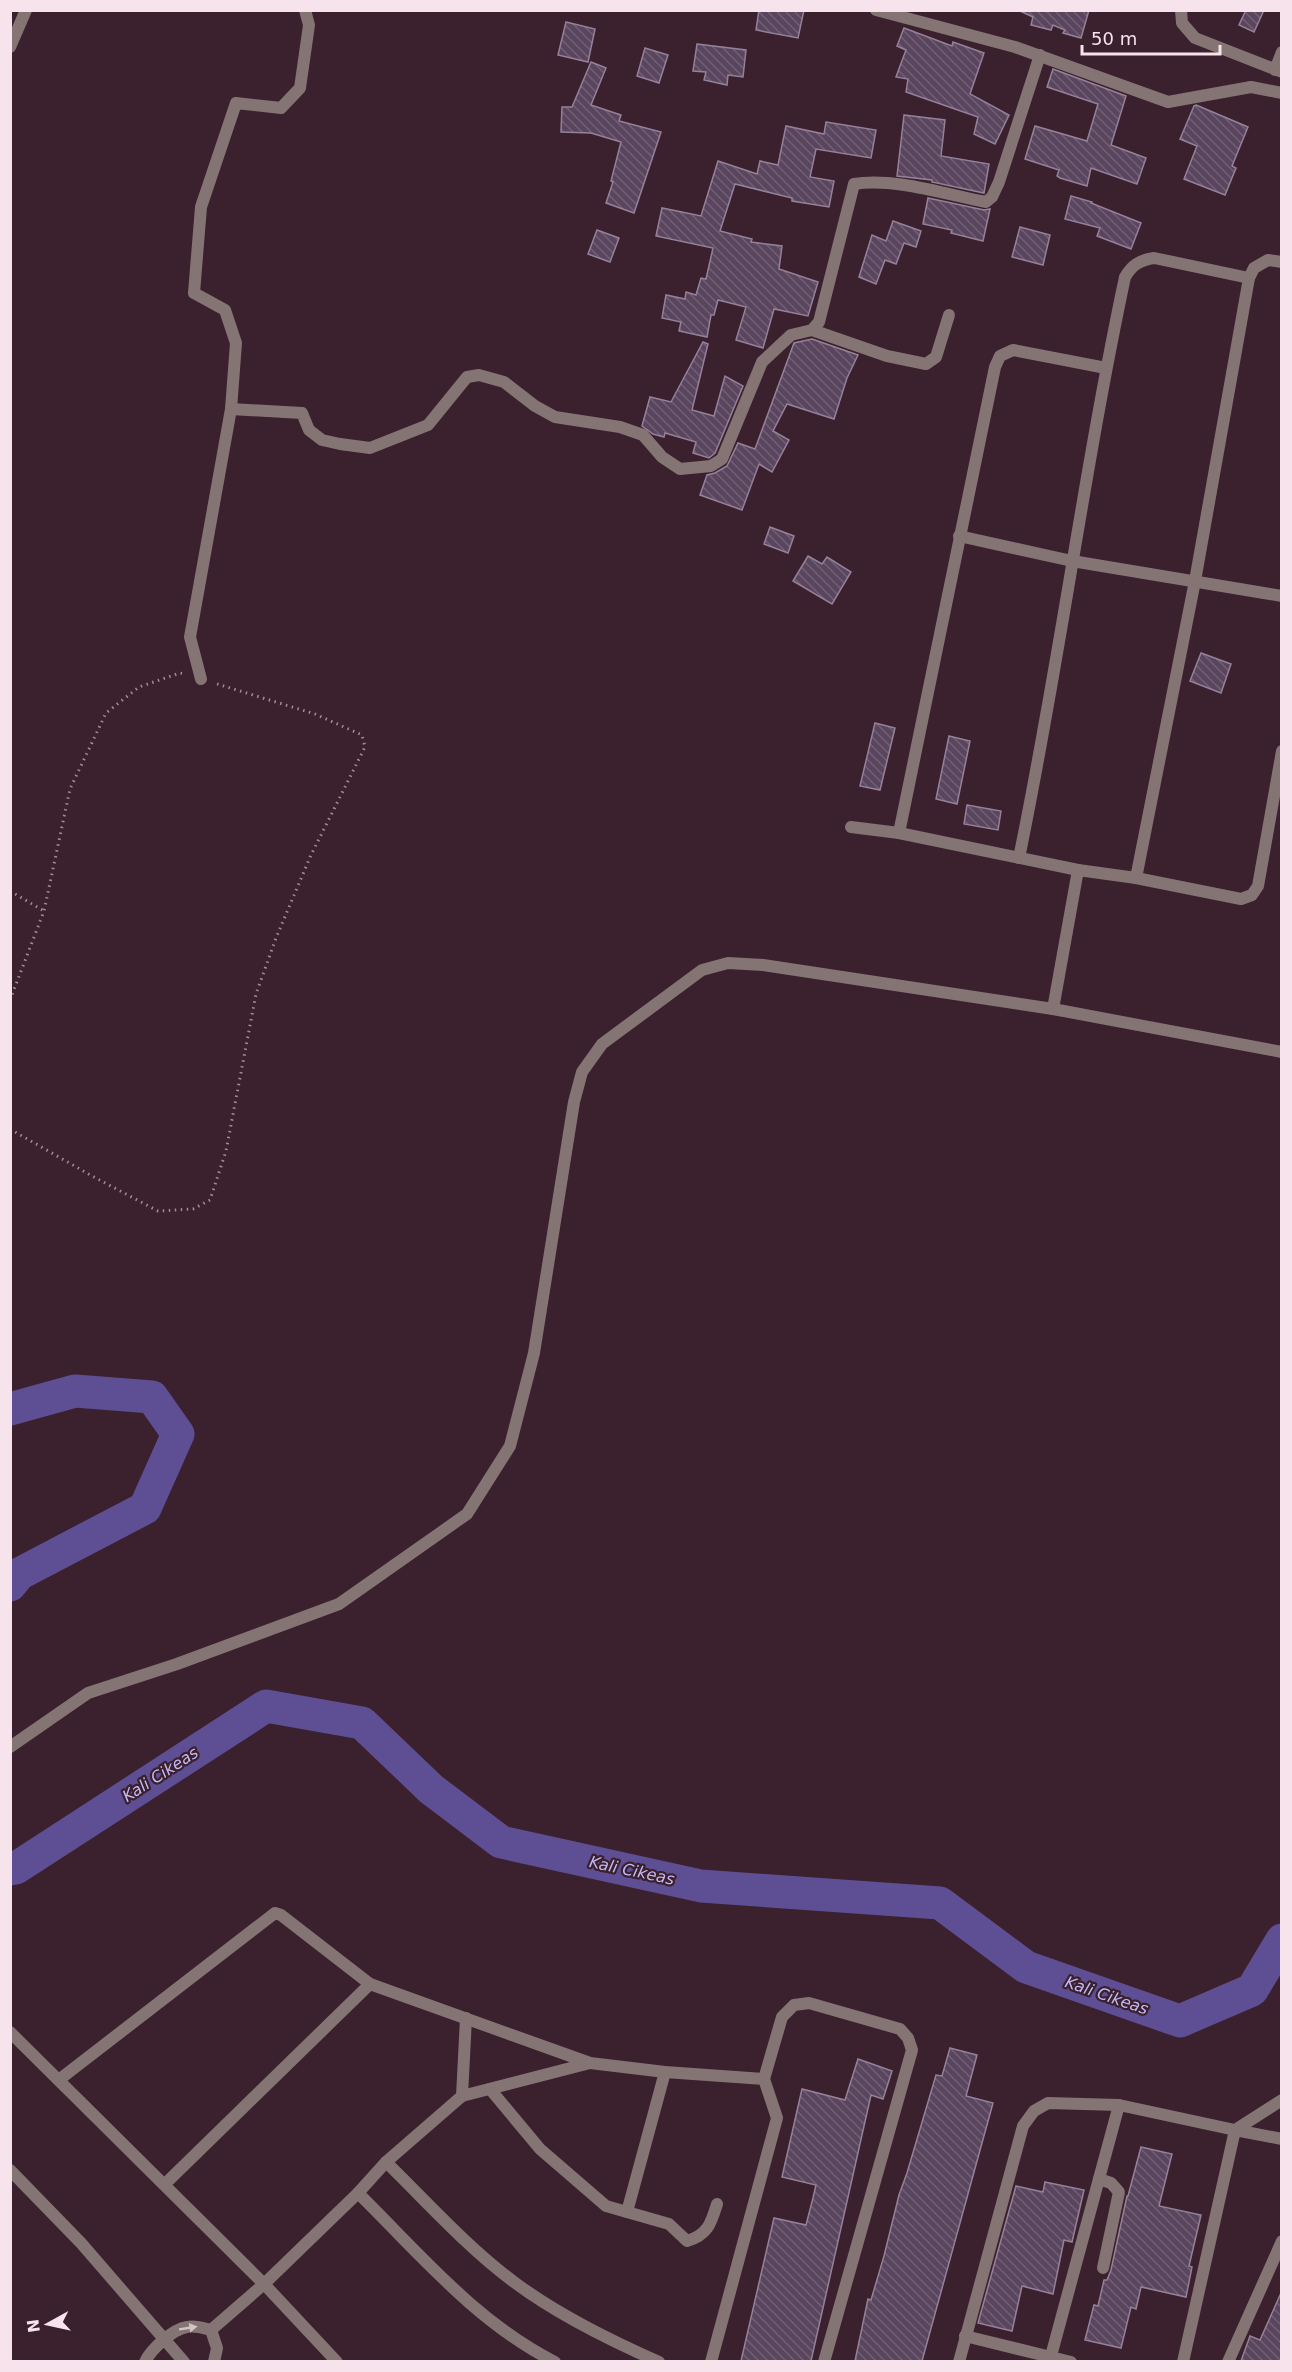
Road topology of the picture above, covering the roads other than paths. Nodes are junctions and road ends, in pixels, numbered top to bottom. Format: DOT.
graph roads {
  1 [pos="26,10"];
  2 [pos="305,10"];
  3 [pos="876,10"];
  4 [pos="1181,10"];
  5 [pos="10,47"];
  6 [pos="1281,52"];
  7 [pos="1040,55"];
  8 [pos="1278,71"];
  9 [pos="1281,93"];
  10 [pos="1281,262"];
  11 [pos="1249,278"];
  12 [pos="949,315"];
  13 [pos="812,330"];
  14 [pos="1106,368"];
  15 [pos="231,409"];
  16 [pos="959,536"];
  17 [pos="1072,561"];
  18 [pos="1195,581"];
  19 [pos="1281,596"];
  20 [pos="201,679"];
  21 [pos="1281,751"];
  22 [pos="851,827"];
  23 [pos="899,833"];
  24 [pos="1019,858"];
  25 [pos="1078,870"];
  26 [pos="1136,878"];
  27 [pos="1053,1009"];
  28 [pos="1281,1052"];
  29 [pos="10,1747"];
  30 [pos="370,1984"];
  31 [pos="466,2018"];
  32 [pos="10,2032"];
  33 [pos="590,2063"];
  34 [pos="665,2072"];
  35 [pos="60,2079"];
  36 [pos="764,2079"];
  37 [pos="490,2089"];
  38 [pos="462,2096"];
  39 [pos="1281,2100"];
  40 [pos="1119,2105"];
  41 [pos="1234,2130"];
  42 [pos="1281,2139"];
  43 [pos="386,2162"];
  44 [pos="10,2170"];
  45 [pos="1099,2179"];
  46 [pos="165,2184"];
  47 [pos="358,2193"];
  48 [pos="717,2204"];
  49 [pos="627,2212"];
  50 [pos="1281,2241"];
  51 [pos="1103,2268"];
  52 [pos="264,2283"];
  53 [pos="211,2330"];
  54 [pos="965,2336"];
  55 [pos="165,2340"];
  56 [pos="1051,2356"];
  57 [pos="145,2361"];
  58 [pos="184,2361"];
  59 [pos="214,2361"];
  60 [pos="337,2361"];
  61 [pos="555,2361"];
  62 [pos="659,2361"];
  63 [pos="711,2361"];
  64 [pos="824,2361"];
  65 [pos="958,2361"];
  66 [pos="1071,2361"];
  67 [pos="1183,2361"];
  68 [pos="1228,2361"];
  1 -- 5 [label="street"];
  2 -- 15 [label="street"];
  3 -- 7 [label="street"];
  4 -- 8 [label="street"];
  6 -- 8 [label="street"];
  7 -- 9 [label="street"];
  7 -- 13 [label="street"];
  10 -- 11 [label="street"];
  11 -- 14 [label="street"];
  11 -- 18 [label="street"];
  12 -- 13 [label="street"];
  13 -- 15 [label="street"];
  14 -- 16 [label="street"];
  14 -- 17 [label="street"];
  15 -- 20 [label="street"];
  16 -- 17 [label="street"];
  16 -- 23 [label="street"];
  17 -- 18 [label="street"];
  17 -- 24 [label="street"];
  18 -- 19 [label="street"];
  18 -- 26 [label="street"];
  21 -- 26 [label="street"];
  22 -- 23 [label="street"];
  23 -- 24 [label="street"];
  24 -- 25 [label="street"];
  25 -- 26 [label="street"];
  25 -- 27 [label="street"];
  27 -- 28 [label="street"];
  27 -- 29 [label="street"];
  30 -- 31 [label="street"];
  30 -- 35 [label="street"];
  30 -- 46 [label="street"];
  31 -- 33 [label="street"];
  31 -- 38 [label="street"];
  32 -- 35 [label="street"];
  33 -- 34 [label="street"];
  33 -- 37 [label="street"];
  34 -- 36 [label="street"];
  34 -- 49 [label="street"];
  35 -- 46 [label="street"];
  36 -- 63 [label="street"];
  36 -- 64 [label="street"];
  37 -- 38 [label="street"];
  37 -- 49 [label="street"];
  38 -- 43 [label="street"];
  39 -- 41 [label="street"];
  40 -- 41 [label="street"];
  40 -- 45 [label="street"];
  40 -- 54 [label="street"];
  41 -- 42 [label="street"];
  41 -- 67 [label="street"];
  43 -- 47 [label="street"];
  43 -- 62 [label="street"];
  44 -- 55 [label="street"];
  45 -- 51 [label="street"];
  45 -- 56 [label="street"];
  46 -- 52 [label="street"];
  47 -- 52 [label="street"];
  47 -- 61 [label="street"];
  48 -- 49 [label="street"];
  50 -- 68 [label="street"];
  52 -- 53 [label="street"];
  52 -- 60 [label="street"];
  55 -- 53 [label="street, one-way"];
  53 -- 59 [label="street"];
  54 -- 56 [label="street"];
  54 -- 65 [label="street"];
  55 -- 57 [label="street"];
  55 -- 58 [label="street"];
  56 -- 66 [label="street"];
}
